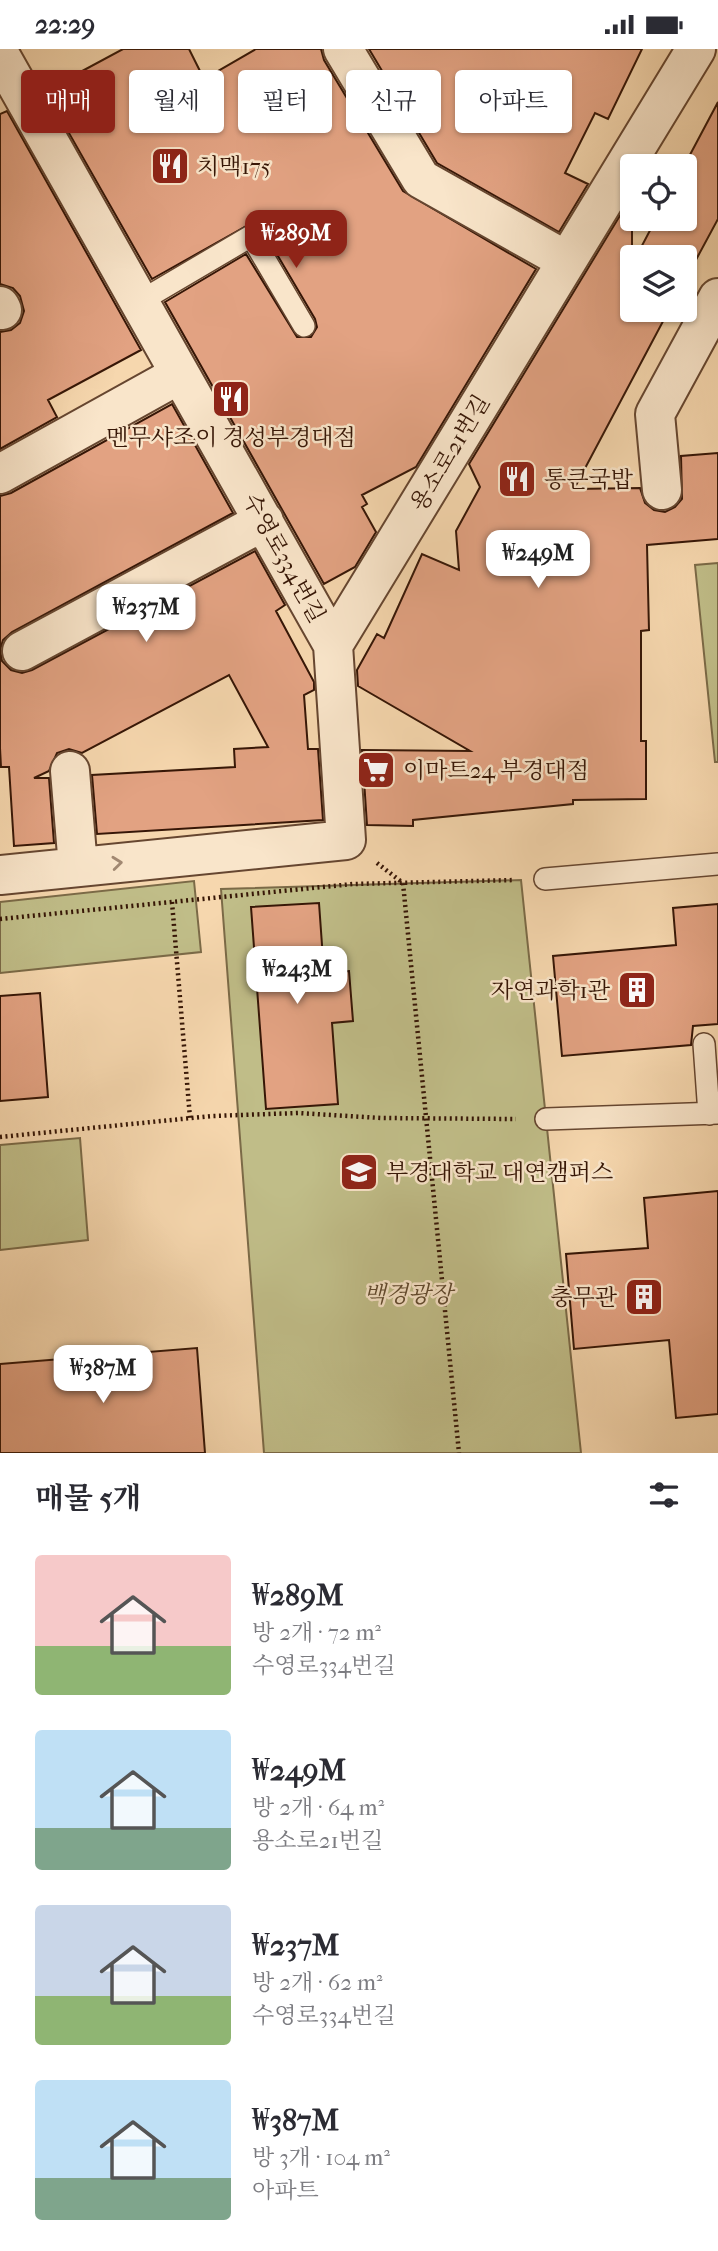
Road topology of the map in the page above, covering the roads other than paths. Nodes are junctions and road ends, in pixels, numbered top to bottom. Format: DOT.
graph roads {
  1 [pos="344,49"];
  2 [pos="696,49"];
  3 [pos="8,58"];
  4 [pos="567,261"];
  5 [pos="718,298"];
  6 [pos="139,302"];
  7 [pos="304,326"];
  8 [pos="180,374"];
  9 [pos="0,474"];
  10 [pos="662,489"];
  11 [pos="264,521"];
  12 [pos="333,645"];
  13 [pos="22,651"];
  14 [pos="70,771"];
  15 [pos="718,864"];
  16 [pos="78,867"];
  17 [pos="0,875"];
  18 [pos="545,879"];
  19 [pos="704,1044"];
  20 [pos="713,1114"];
  21 [pos="546,1119"];
  1 -- 4 [label="street"];
  2 -- 4 [label="street, 용소로21번길"];
  3 -- 6 [label="street, 수영로334번길"];
  4 -- 12 [label="street, 용소로21번길"];
  5 -- 10 [label="street"];
  6 -- 7 [label="lane"];
  6 -- 8 [label="street, 수영로334번길"];
  8 -- 9 [label="street"];
  8 -- 11 [label="street, 수영로334번길"];
  11 -- 12 [label="street, 수영로334번길"];
  11 -- 13 [label="street"];
  16 -- 12 [label="street, 수영로334번길, one-way"];
  14 -- 16 [label="street"];
  15 -- 18 [label="lane"];
  16 -- 17 [label="street"];
  19 -- 20 [label="lane"];
  20 -- 21 [label="lane"];
}
